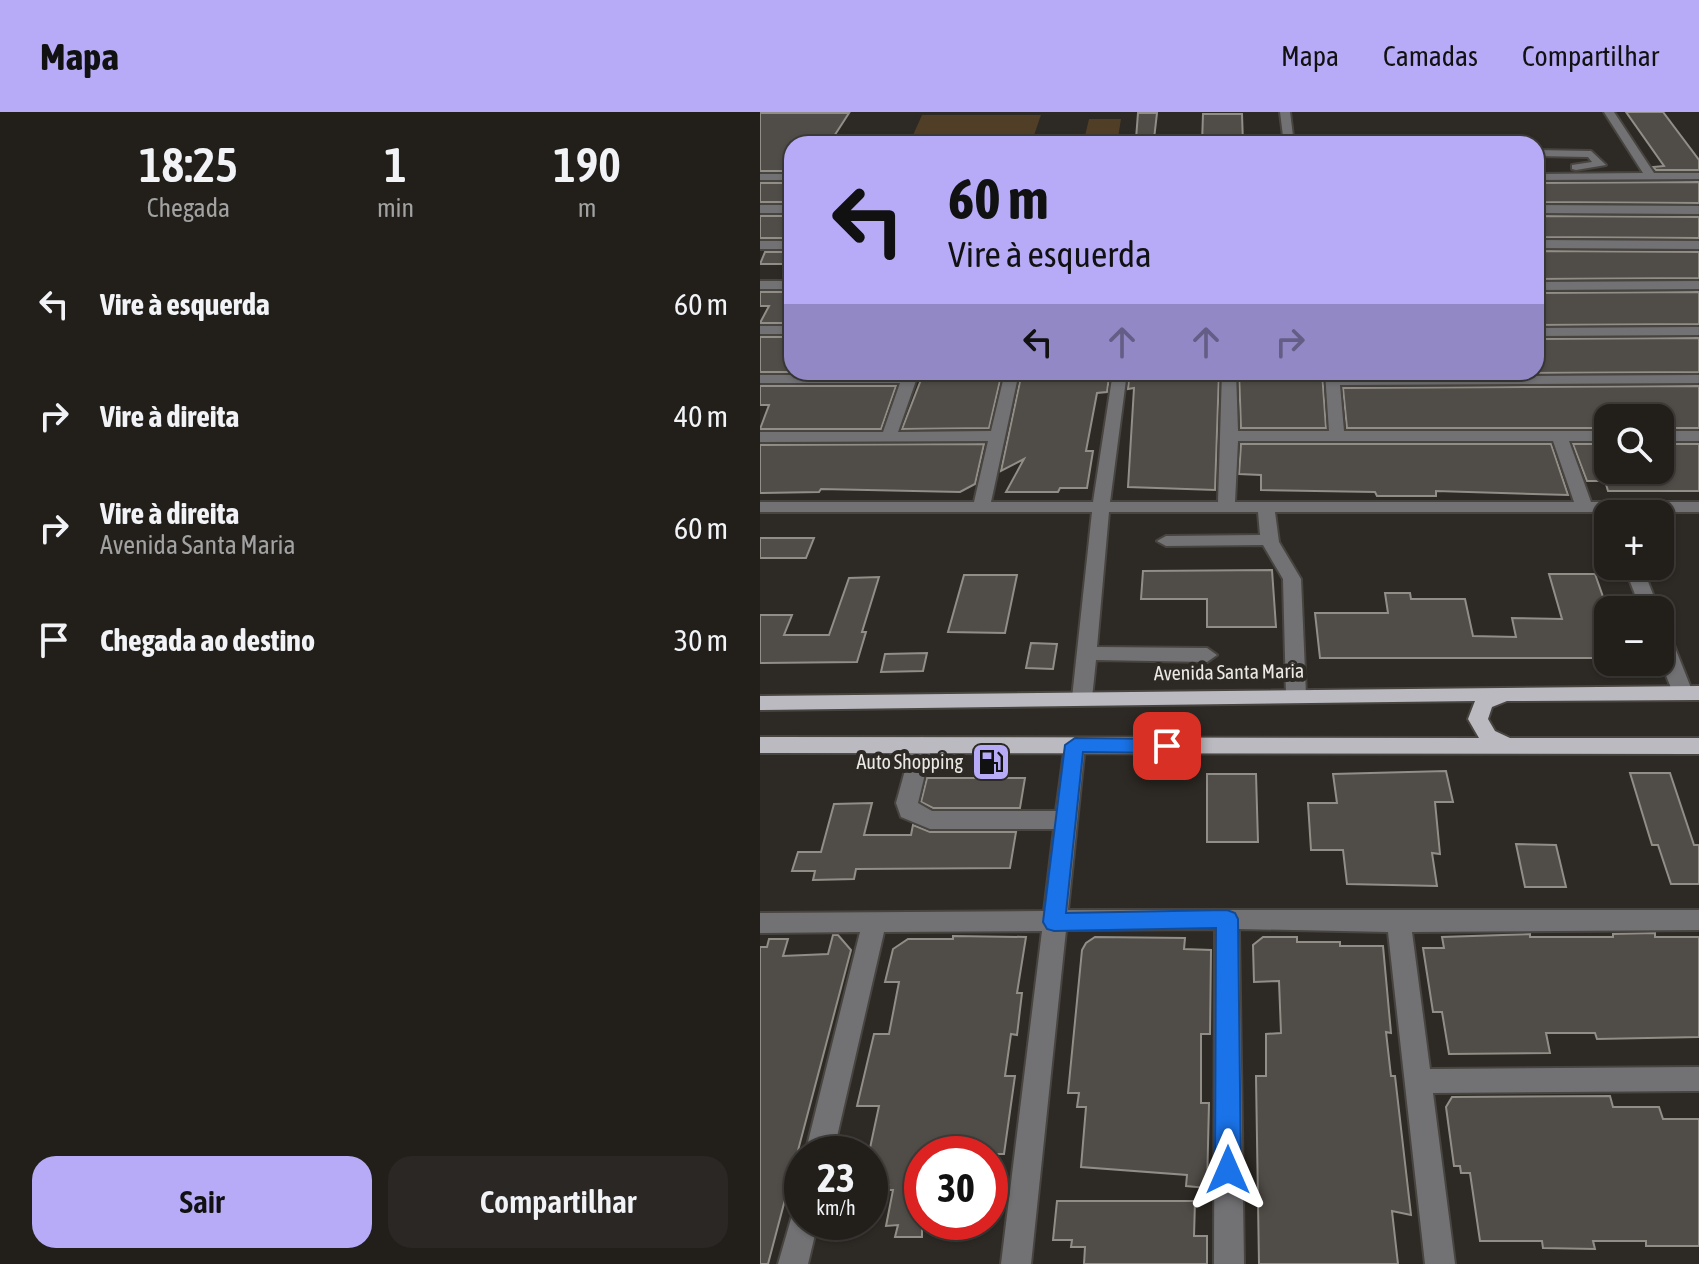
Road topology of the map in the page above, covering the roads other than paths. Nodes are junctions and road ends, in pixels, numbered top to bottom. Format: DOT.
graph roads {
  1 [pos="1285,112"];
  2 [pos="1609,112"];
  3 [pos="1288,136"];
  4 [pos="1544,153"];
  5 [pos="1544,171"];
  6 [pos="1544,172"];
  7 [pos="1699,176"];
  8 [pos="760,177"];
  9 [pos="784,177"];
  10 [pos="1651,177"];
  11 [pos="760,209"];
  12 [pos="784,209"];
  13 [pos="1544,209"];
  14 [pos="1699,210"];
  15 [pos="784,241"];
  16 [pos="1544,244"];
  17 [pos="760,245"];
  18 [pos="1694,245"];
  19 [pos="1699,261"];
  20 [pos="760,285"];
  21 [pos="784,285"];
  22 [pos="1699,285"];
  23 [pos="1544,286"];
  24 [pos="760,330"];
  25 [pos="784,330"];
  26 [pos="1699,331"];
  27 [pos="1544,332"];
  28 [pos="784,378"];
  29 [pos="1544,378"];
  30 [pos="760,379"];
  31 [pos="1699,379"];
  32 [pos="908,380"];
  33 [pos="1010,380"];
  34 [pos="1119,380"];
  35 [pos="1229,380"];
  36 [pos="1333,380"];
  37 [pos="889,436"];
  38 [pos="995,436"];
  39 [pos="1230,436"];
  40 [pos="1337,436"];
  41 [pos="1594,436"];
  42 [pos="1674,436"];
  43 [pos="1699,436"];
  44 [pos="760,437"];
  45 [pos="1560,437"];
  46 [pos="1584,506"];
  47 [pos="760,507"];
  48 [pos="981,507"];
  49 [pos="1101,507"];
  50 [pos="1226,507"];
  51 [pos="1266,507"];
  52 [pos="1699,507"];
  53 [pos="1594,508"];
  54 [pos="1674,508"];
  55 [pos="1269,540"];
  56 [pos="1166,541"];
  57 [pos="1086,653"];
  58 [pos="1207,655"];
  59 [pos="1674,661"];
  60 [pos="1691,693"];
  61 [pos="1296,695"];
  62 [pos="1440,695"];
  63 [pos="1503,695"];
  64 [pos="1082,698"];
  65 [pos="760,703"];
  66 [pos="760,745"];
  67 [pos="922,745"];
  68 [pos="1075,745"];
  69 [pos="1699,746"];
  70 [pos="1442,747"];
  71 [pos="1510,747"];
  72 [pos="1066,820"];
  73 [pos="1227,919"];
  74 [pos="1699,920"];
  75 [pos="1054,922"];
  76 [pos="1399,922"];
  77 [pos="760,923"];
  78 [pos="874,925"];
  79 [pos="1699,1079"];
  80 [pos="1417,1081"];
  81 [pos="823,1136"];
  82 [pos="799,1240"];
  83 [pos="793,1264"];
  84 [pos="1016,1264"];
  85 [pos="1229,1264"];
  86 [pos="1440,1264"];
  1 -- 3 [label="street"];
  2 -- 10 [label="street"];
  4 -- 5 [label="street"];
  6 -- 10 [label="street"];
  7 -- 10 [label="street"];
  8 -- 9 [label="street"];
  11 -- 12 [label="street"];
  13 -- 14 [label="street"];
  15 -- 17 [label="street"];
  16 -- 18 [label="street"];
  18 -- 19 [label="street"];
  20 -- 21 [label="street"];
  22 -- 23 [label="street"];
  24 -- 25 [label="street"];
  26 -- 27 [label="street"];
  28 -- 30 [label="street"];
  29 -- 31 [label="street"];
  32 -- 37 [label="street"];
  33 -- 38 [label="street"];
  34 -- 49 [label="street"];
  35 -- 39 [label="street"];
  36 -- 40 [label="street"];
  37 -- 38 [label="street"];
  37 -- 44 [label="street"];
  38 -- 48 [label="street"];
  39 -- 40 [label="street"];
  39 -- 50 [label="street"];
  40 -- 45 [label="street"];
  41 -- 45 [label="street"];
  42 -- 43 [label="street"];
  45 -- 46 [label="street"];
  46 -- 51 [label="street"];
  46 -- 53 [label="street"];
  47 -- 48 [label="street"];
  48 -- 49 [label="street"];
  49 -- 50 [label="street"];
  49 -- 57 [label="street"];
  50 -- 51 [label="street"];
  51 -- 55 [label="street"];
  52 -- 54 [label="street"];
  55 -- 56 [label="street"];
  55 -- 61 [label="street"];
  57 -- 58 [label="street"];
  57 -- 64 [label="street"];
  59 -- 60 [label="street"];
  60 -- 63 [label="main road, Avenida Santa Maria"];
  61 -- 62 [label="main road, Avenida Santa Maria"];
  61 -- 64 [label="main road, Avenida Santa Maria"];
  62 -- 63 [label="main road, Avenida Santa Maria"];
  62 -- 70 [label="main road"];
  63 -- 71 [label="main road"];
  64 -- 65 [label="main road, Avenida Santa Maria"];
  66 -- 67 [label="main road"];
  67 -- 68 [label="main road"];
  67 -- 72 [label="street"];
  68 -- 70 [label="main road"];
  68 -- 72 [label="street"];
  69 -- 71 [label="main road"];
  70 -- 71 [label="main road"];
  72 -- 75 [label="street"];
  73 -- 75 [label="street"];
  73 -- 76 [label="street"];
  73 -- 85 [label="street"];
  74 -- 76 [label="street"];
  75 -- 78 [label="street"];
  75 -- 84 [label="street"];
  76 -- 80 [label="street"];
  77 -- 78 [label="street"];
  78 -- 81 [label="street"];
  79 -- 80 [label="street"];
  80 -- 86 [label="street"];
  82 -- 83 [label="street"];
}
